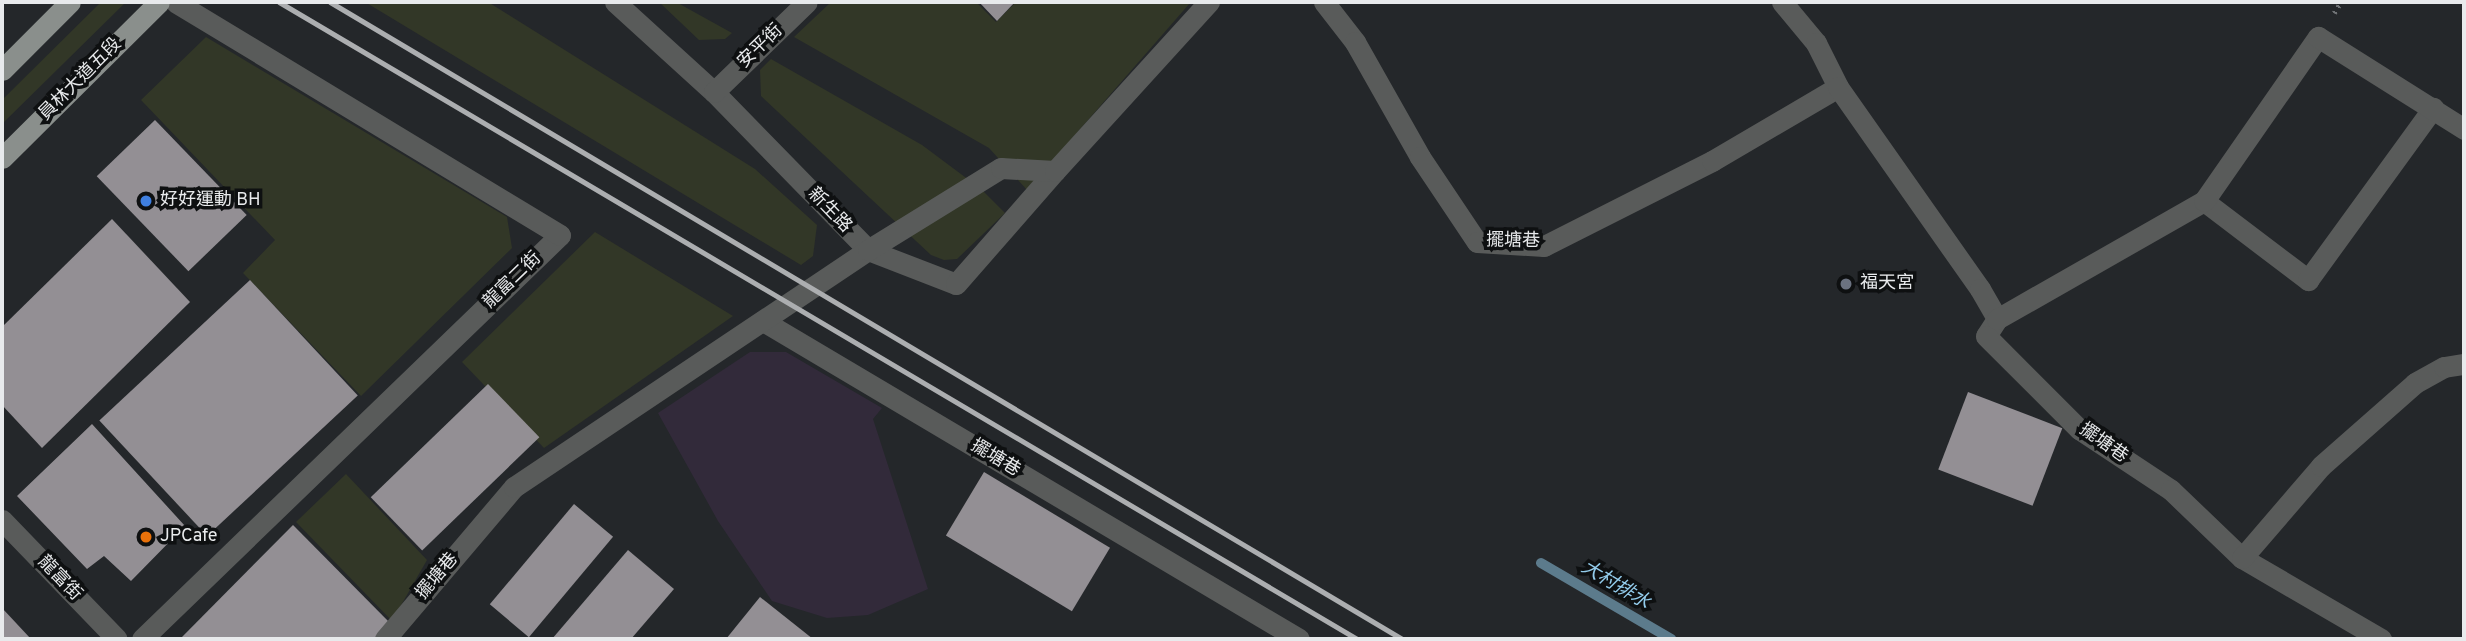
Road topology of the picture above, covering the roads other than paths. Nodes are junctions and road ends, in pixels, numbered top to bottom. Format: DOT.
graph roads {
  1 [pos="70,2"];
  2 [pos="159,2"];
  3 [pos="176,2"];
  4 [pos="615,2"];
  5 [pos="807,2"];
  6 [pos="1209,2"];
  7 [pos="1324,2"];
  8 [pos="1782,2"];
  9 [pos="2,71"];
  10 [pos="1838,87"];
  11 [pos="714,93"];
  12 [pos="2433,108"];
  13 [pos="2464,129"];
  14 [pos="2,158"];
  15 [pos="1055,171"];
  16 [pos="2204,201"];
  17 [pos="868,250"];
  18 [pos="1997,319"];
  19 [pos="763,321"];
  20 [pos="2464,364"];
  21 [pos="2,520"];
  22 [pos="2242,558"];
  23 [pos="117,639"];
  24 [pos="142,639"];
  25 [pos="385,639"];
  26 [pos="1298,639"];
  27 [pos="2381,639"];
  1 -- 9 [label="main road"];
  2 -- 14 [label="main road, 員林大道五段"];
  3 -- 24 [label="street, 龍富二街"];
  4 -- 11 [label="street, 新生路"];
  5 -- 11 [label="street, 安平街"];
  6 -- 15 [label="street"];
  7 -- 10 [label="street, 擺塘巷"];
  8 -- 10 [label="street"];
  10 -- 18 [label="street"];
  11 -- 17 [label="street, 新生路"];
  12 -- 13 [label="street"];
  12 -- 16 [label="street"];
  12 -- 16 [label="street"];
  15 -- 17 [label="street, 擺塘巷"];
  15 -- 17 [label="street, 新生路"];
  16 -- 18 [label="street"];
  17 -- 19 [label="street, 擺塘巷"];
  18 -- 22 [label="street, 擺塘巷"];
  19 -- 25 [label="street, 擺塘巷"];
  19 -- 26 [label="street, 擺塘巷"];
  20 -- 22 [label="street"];
  21 -- 23 [label="street, 龍富街"];
  22 -- 27 [label="street, 擺塘巷"];
}
